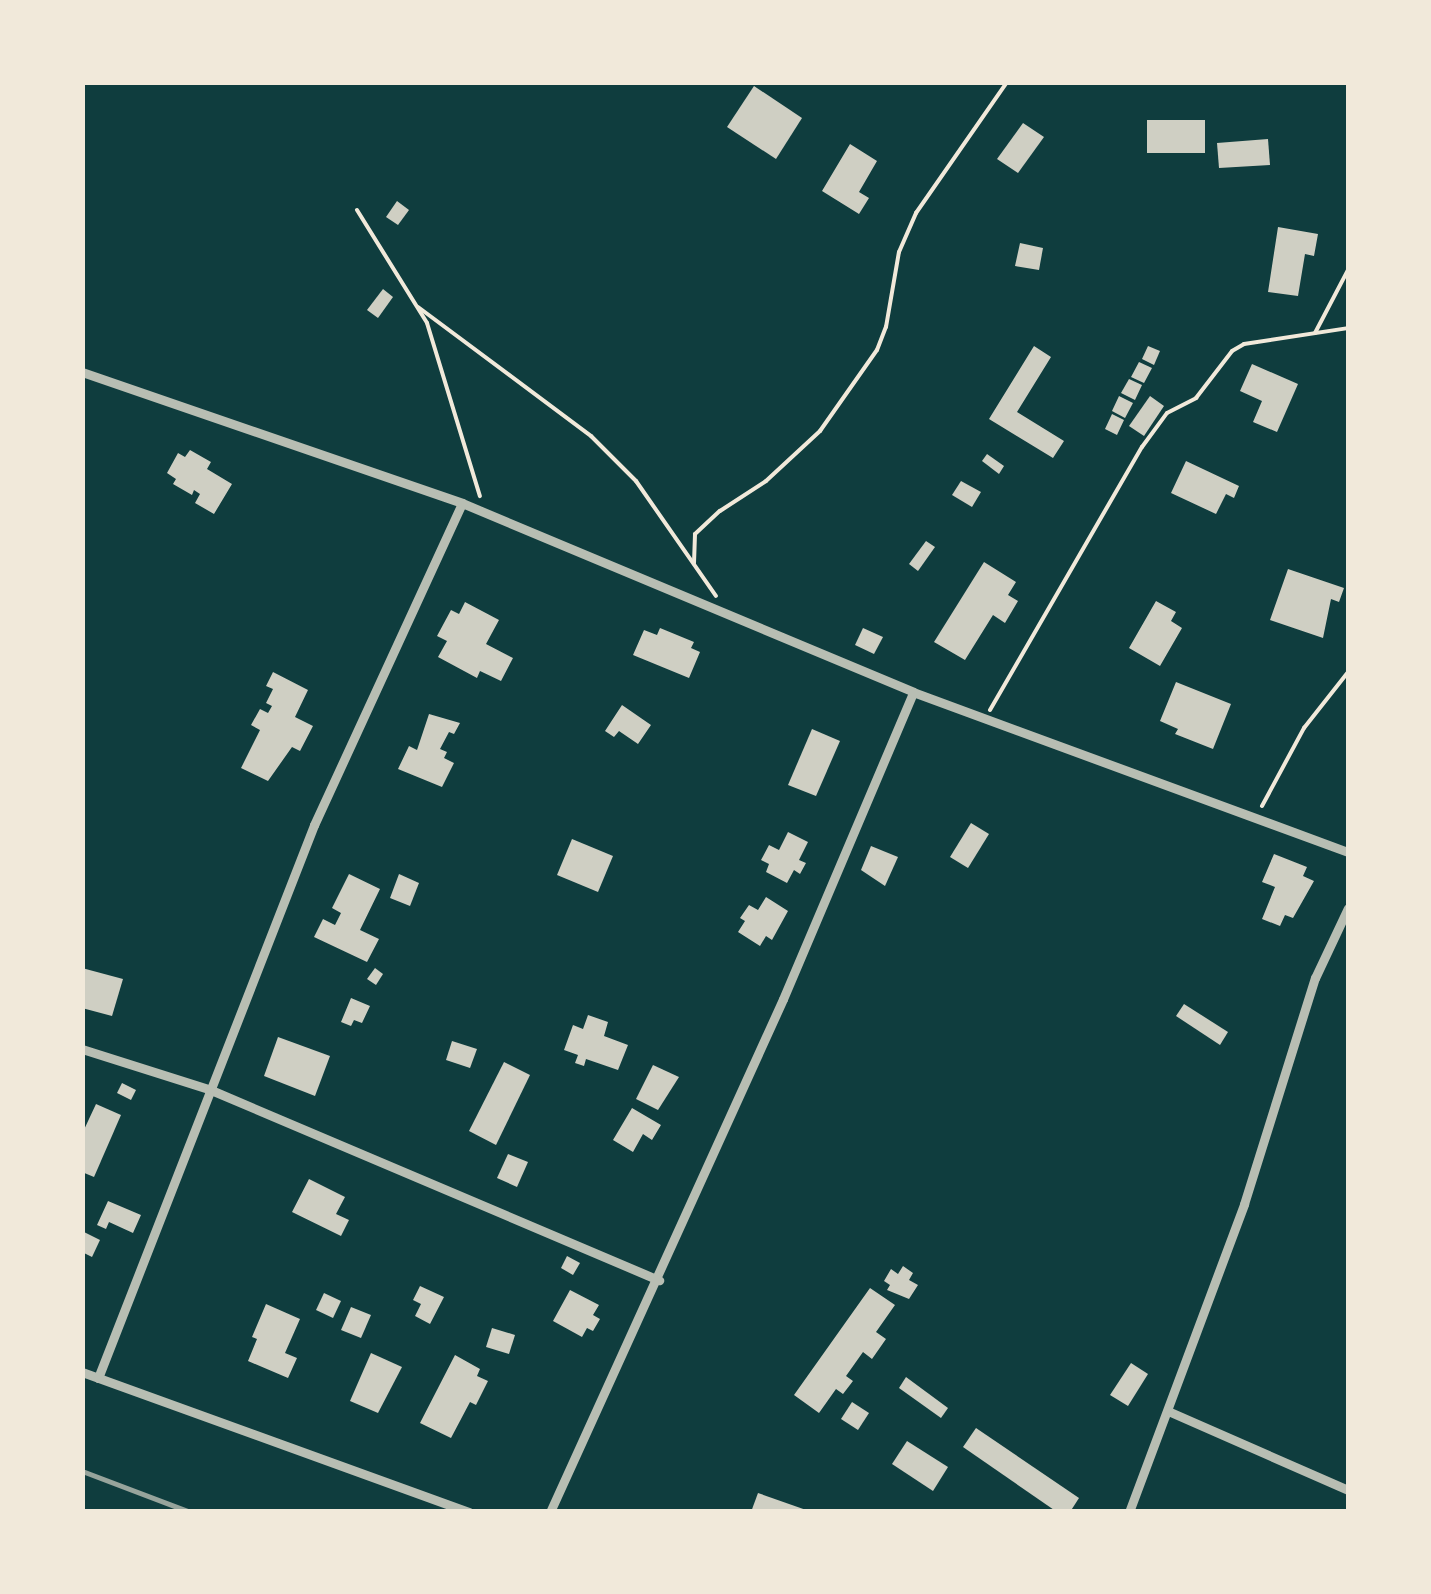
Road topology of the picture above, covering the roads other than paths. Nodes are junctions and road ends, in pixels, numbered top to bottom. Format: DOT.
graph roads {
  1 [pos="82,372"];
  2 [pos="462,503"];
  3 [pos="912,692"];
  4 [pos="1348,852"];
  5 [pos="1348,908"];
  6 [pos="82,1049"];
  7 [pos="211,1090"];
  8 [pos="659,1280"];
  9 [pos="82,1372"];
  10 [pos="98,1378"];
  11 [pos="1168,1411"];
  12 [pos="1348,1490"];
  13 [pos="469,1512"];
  14 [pos="550,1512"];
  15 [pos="1130,1512"];
  1 -- 2 [label="street"];
  2 -- 3 [label="street"];
  2 -- 7 [label="street"];
  3 -- 4 [label="street"];
  3 -- 8 [label="street"];
  5 -- 11 [label="street"];
  6 -- 7 [label="street"];
  7 -- 8 [label="street"];
  7 -- 10 [label="street"];
  8 -- 14 [label="street"];
  9 -- 10 [label="street"];
  10 -- 13 [label="street"];
  11 -- 12 [label="street"];
  11 -- 15 [label="street"];
}
